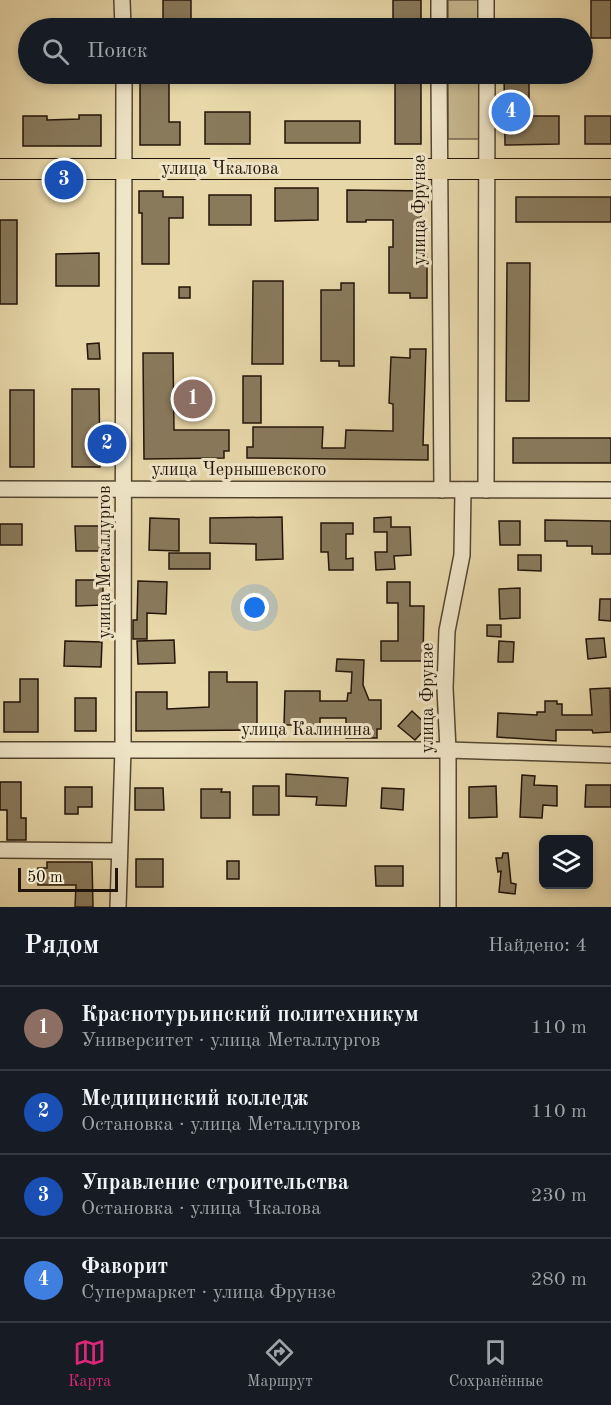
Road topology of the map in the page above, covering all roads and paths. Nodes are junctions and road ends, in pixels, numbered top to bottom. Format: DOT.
graph roads {
  1 [pos="122,0"];
  2 [pos="439,0"];
  3 [pos="486,0"];
  4 [pos="123,18"];
  5 [pos="439,18"];
  6 [pos="486,18"];
  7 [pos="124,84"];
  8 [pos="439,84"];
  9 [pos="487,84"];
  10 [pos="0,169"];
  11 [pos="439,169"];
  12 [pos="487,169"];
  13 [pos="611,169"];
  14 [pos="124,170"];
  15 [pos="0,489"];
  16 [pos="125,489"];
  17 [pos="442,490"];
  18 [pos="464,490"];
  19 [pos="486,490"];
  20 [pos="611,490"];
  21 [pos="123,749"];
  22 [pos="0,750"];
  23 [pos="448,750"];
  24 [pos="611,755"];
  25 [pos="0,850"];
  26 [pos="119,851"];
  27 [pos="118,907"];
  28 [pos="448,907"];
  1 -- 4 [label="street"];
  2 -- 5 [label="street"];
  3 -- 6 [label="street"];
  7 -- 14 [label="street, улица Металлургов"];
  8 -- 11 [label="street, улица Фрунзе"];
  9 -- 12 [label="street"];
  10 -- 14 [label="main road, улица Чкалова"];
  11 -- 12 [label="main road, улица Чкалова"];
  11 -- 14 [label="main road, улица Чкалова"];
  11 -- 17 [label="street, улица Фрунзе"];
  12 -- 13 [label="main road"];
  12 -- 19 [label="street"];
  14 -- 16 [label="street, улица Металлургов"];
  15 -- 16 [label="street, улица Чернышевского"];
  16 -- 17 [label="street, улица Чернышевского"];
  16 -- 21 [label="street, улица Металлургов"];
  17 -- 18 [label="street, улица Чернышевского"];
  18 -- 19 [label="street, улица Чернышевского"];
  18 -- 23 [label="street, улица Фрунзе"];
  19 -- 20 [label="street"];
  21 -- 22 [label="street, улица Калинина"];
  21 -- 23 [label="street, улица Калинина"];
  21 -- 26 [label="street, улица Металлургов"];
  23 -- 24 [label="street, улица Калинина"];
  23 -- 28 [label="street, улица Фрунзе"];
  25 -- 26 [label="street"];
  26 -- 27 [label="street, улица Металлургов"];
}
